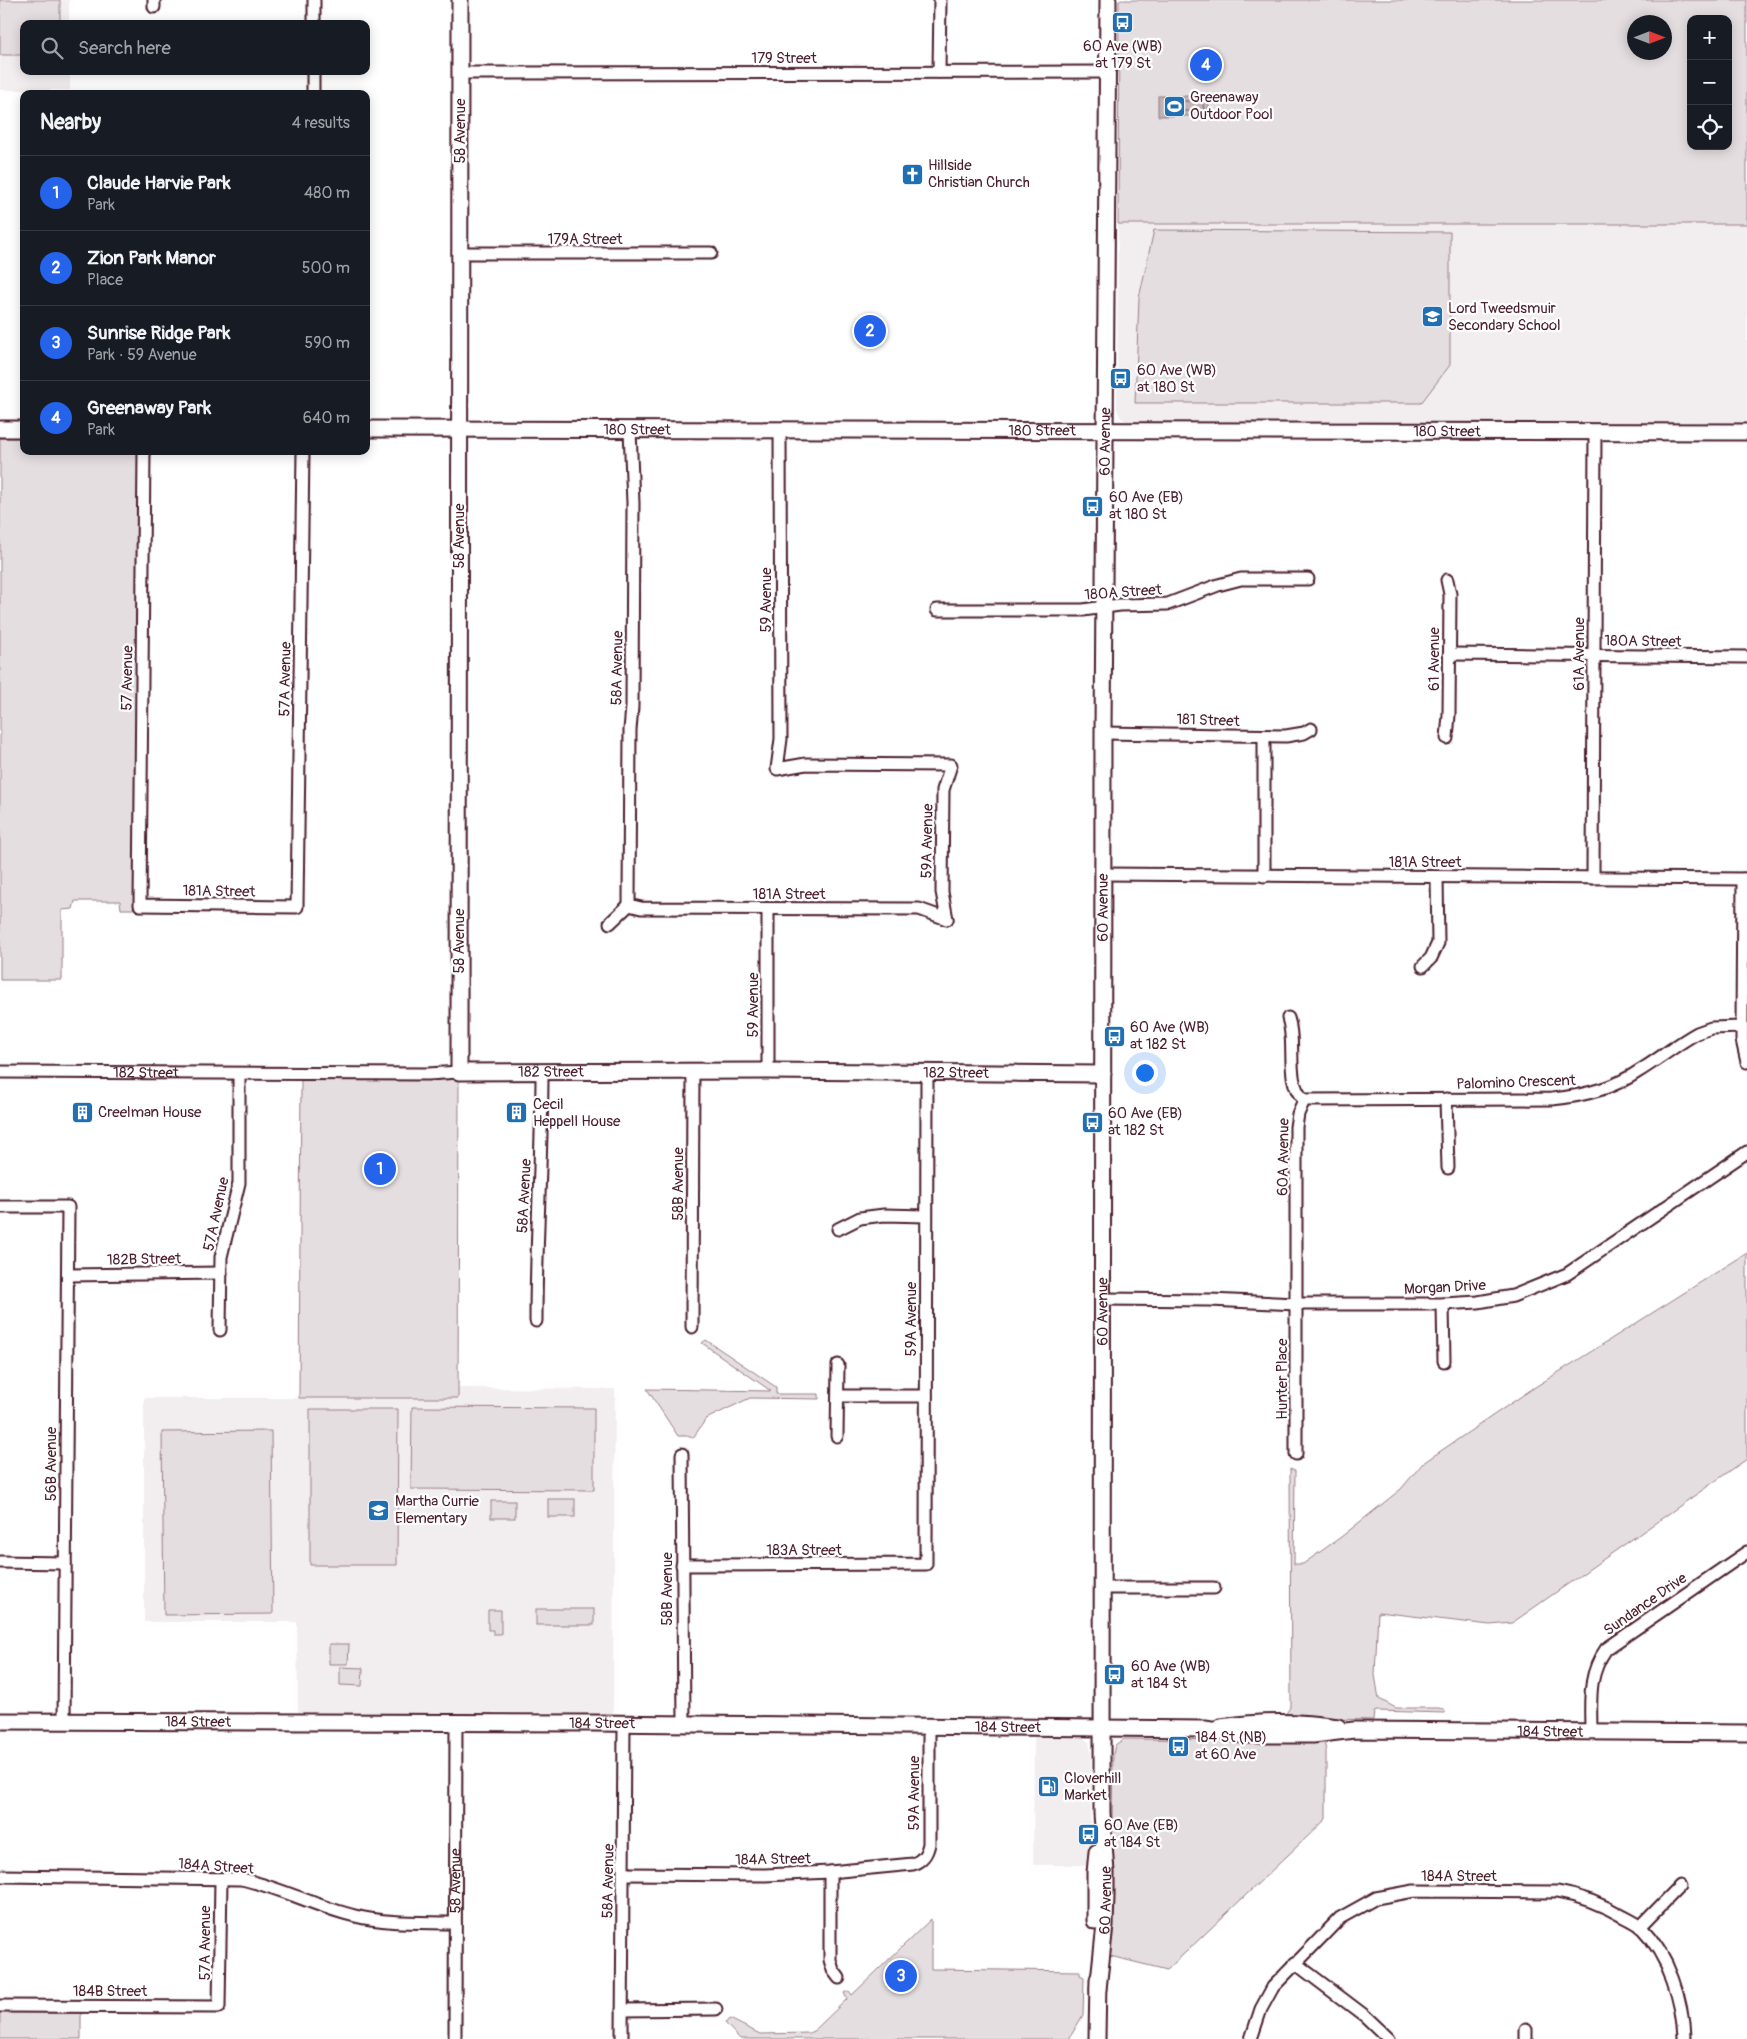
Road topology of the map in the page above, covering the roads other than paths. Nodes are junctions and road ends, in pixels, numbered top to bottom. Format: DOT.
graph roads {
  1 [pos="314,0"];
  2 [pos="460,0"];
  3 [pos="940,0"];
  4 [pos="1108,0"];
  5 [pos="314,20"];
  6 [pos="939,72"];
  7 [pos="1108,72"];
  8 [pos="460,73"];
  9 [pos="313,75"];
  10 [pos="313,90"];
  11 [pos="459,254"];
  12 [pos="711,254"];
  13 [pos="0,429"];
  14 [pos="20,429"];
  15 [pos="370,429"];
  16 [pos="460,430"];
  17 [pos="630,430"];
  18 [pos="780,431"];
  19 [pos="1106,431"];
  20 [pos="1595,432"];
  21 [pos="1747,432"];
  22 [pos="144,455"];
  23 [pos="303,455"];
  24 [pos="1308,579"];
  25 [pos="1448,580"];
  26 [pos="1104,607"];
  27 [pos="937,610"];
  28 [pos="1449,654"];
  29 [pos="1593,656"];
  30 [pos="1747,657"];
  31 [pos="1311,729"];
  32 [pos="1103,733"];
  33 [pos="1264,736"];
  34 [pos="1447,738"];
  35 [pos="951,764"];
  36 [pos="1103,874"];
  37 [pos="1264,876"];
  38 [pos="1437,877"];
  39 [pos="1593,878"];
  40 [pos="1745,879"];
  41 [pos="140,905"];
  42 [pos="297,906"];
  43 [pos="629,906"];
  44 [pos="768,909"];
  45 [pos="947,919"];
  46 [pos="610,923"];
  47 [pos="1423,966"];
  48 [pos="1288,1018"];
  49 [pos="1742,1026"];
  50 [pos="1747,1062"];
  51 [pos="693,1071"];
  52 [pos="768,1071"];
  53 [pos="0,1072"];
  54 [pos="459,1072"];
  55 [pos="542,1072"];
  56 [pos="927,1073"];
  57 [pos="240,1074"];
  58 [pos="1103,1074"];
  59 [pos="1446,1099"];
  60 [pos="1304,1100"];
  61 [pos="1747,1152"];
  62 [pos="1448,1168"];
  63 [pos="0,1207"];
  64 [pos="926,1216"];
  65 [pos="838,1229"];
  66 [pos="221,1273"];
  67 [pos="68,1275"];
  68 [pos="1102,1298"];
  69 [pos="1297,1304"];
  70 [pos="1443,1304"];
  71 [pos="536,1321"];
  72 [pos="692,1327"];
  73 [pos="220,1330"];
  74 [pos="1444,1361"];
  75 [pos="838,1366"];
  76 [pos="838,1396"];
  77 [pos="926,1396"];
  78 [pos="837,1436"];
  79 [pos="682,1454"];
  80 [pos="1296,1454"];
  81 [pos="1747,1552"];
  82 [pos="0,1562"];
  83 [pos="65,1563"];
  84 [pos="926,1564"];
  85 [pos="682,1566"];
  86 [pos="1103,1588"];
  87 [pos="1214,1588"];
  88 [pos="0,1722"];
  89 [pos="64,1722"];
  90 [pos="456,1723"];
  91 [pos="624,1724"];
  92 [pos="684,1724"];
  93 [pos="929,1726"];
  94 [pos="1102,1728"];
  95 [pos="1591,1732"];
  96 [pos="1747,1733"];
  97 [pos="922,1859"];
  98 [pos="830,1872"];
  99 [pos="623,1874"];
  100 [pos="0,1876"];
  101 [pos="221,1879"];
  102 [pos="1680,1886"];
  103 [pos="455,1923"];
  104 [pos="1640,1927"];
  105 [pos="1295,1963"];
  106 [pos="839,1978"];
  107 [pos="0,2006"];
  108 [pos="219,2007"];
  109 [pos="622,2010"];
  110 [pos="716,2010"];
  111 [pos="455,2039"];
  112 [pos="622,2039"];
  113 [pos="1097,2039"];
  114 [pos="1252,2039"];
  115 [pos="1388,2039"];
  116 [pos="1684,2039"];
  1 -- 5 [label="street"];
  2 -- 8 [label="main road, 58 Avenue"];
  3 -- 6 [label="street"];
  4 -- 7 [label="main road, 60 Avenue"];
  6 -- 7 [label="street, 179 Street"];
  6 -- 8 [label="street, 179 Street"];
  7 -- 19 [label="main road, 60 Avenue"];
  8 -- 11 [label="main road, 58 Avenue"];
  9 -- 10 [label="street"];
  11 -- 12 [label="street, 179A Street"];
  11 -- 16 [label="main road, 58 Avenue"];
  13 -- 14 [label="main road"];
  15 -- 16 [label="main road, 180 Street"];
  16 -- 17 [label="main road, 180 Street"];
  16 -- 54 [label="main road, 58 Avenue"];
  17 -- 18 [label="main road, 180 Street"];
  17 -- 43 [label="street, 58A Avenue"];
  18 -- 19 [label="main road, 180 Street"];
  18 -- 35 [label="street, 59 Avenue"];
  19 -- 20 [label="main road, 180 Street"];
  19 -- 26 [label="main road, 60 Avenue"];
  20 -- 21 [label="main road, 180 Street"];
  20 -- 29 [label="street, 61A Avenue"];
  22 -- 41 [label="street, 57 Avenue"];
  23 -- 42 [label="street, 57A Avenue"];
  24 -- 26 [label="street, 180A Street"];
  25 -- 28 [label="street, 61 Avenue"];
  26 -- 27 [label="street, 180A Street"];
  26 -- 32 [label="main road, 60 Avenue"];
  28 -- 29 [label="street, 180A Street"];
  28 -- 34 [label="street, 61 Avenue"];
  29 -- 30 [label="street, 180A Street"];
  29 -- 39 [label="street, 61A Avenue"];
  31 -- 33 [label="street, 181 Street"];
  32 -- 33 [label="street, 181 Street"];
  32 -- 36 [label="main road, 60 Avenue"];
  33 -- 37 [label="street"];
  35 -- 45 [label="street, 59A Avenue"];
  36 -- 37 [label="street, 181A Street"];
  36 -- 58 [label="main road, 60 Avenue"];
  37 -- 38 [label="street, 181A Street"];
  38 -- 39 [label="street, 181A Street"];
  38 -- 47 [label="street"];
  39 -- 40 [label="street, 181A Street"];
  40 -- 49 [label="street"];
  41 -- 42 [label="street, 181A Street"];
  43 -- 44 [label="street, 181A Street"];
  43 -- 46 [label="street"];
  44 -- 45 [label="street, 181A Street"];
  44 -- 52 [label="street, 59 Avenue"];
  48 -- 60 [label="street, 60A Avenue"];
  49 -- 50 [label="street"];
  49 -- 59 [label="street, Palomino Crescent"];
  51 -- 52 [label="main road, 182 Street"];
  51 -- 55 [label="main road, 182 Street"];
  51 -- 72 [label="street, 58B Avenue"];
  52 -- 56 [label="main road, 182 Street"];
  53 -- 57 [label="street, 182 Street"];
  54 -- 55 [label="main road, 182 Street"];
  54 -- 57 [label="street, 182 Street"];
  55 -- 71 [label="street, 58A Avenue"];
  56 -- 58 [label="main road, 182 Street"];
  56 -- 64 [label="street, 59A Avenue"];
  57 -- 66 [label="street, 57A Avenue"];
  58 -- 68 [label="main road, 60 Avenue"];
  59 -- 60 [label="street, Palomino Crescent"];
  59 -- 62 [label="street"];
  60 -- 69 [label="street, 60A Avenue"];
  61 -- 70 [label="street, Morgan Drive"];
  63 -- 67 [label="street, 56B Avenue"];
  64 -- 65 [label="street"];
  64 -- 77 [label="street, 59A Avenue"];
  66 -- 67 [label="street, 182B Street"];
  66 -- 73 [label="street, 57A Avenue"];
  67 -- 83 [label="street, 56B Avenue"];
  68 -- 69 [label="street, Morgan Drive"];
  68 -- 86 [label="main road, 60 Avenue"];
  69 -- 70 [label="street, Morgan Drive"];
  69 -- 80 [label="street, Hunter Place"];
  70 -- 74 [label="street"];
  75 -- 76 [label="street"];
  76 -- 77 [label="street"];
  76 -- 78 [label="street"];
  77 -- 84 [label="street, 59A Avenue"];
  79 -- 85 [label="street, 58B Avenue"];
  81 -- 95 [label="street, Sundance Drive"];
  82 -- 83 [label="street"];
  83 -- 89 [label="street, 56B Avenue"];
  84 -- 85 [label="street, 183A Street"];
  85 -- 92 [label="street, 58B Avenue"];
  86 -- 87 [label="street"];
  86 -- 94 [label="main road, 60 Avenue"];
  88 -- 89 [label="main road, 184 Street"];
  89 -- 90 [label="main road, 184 Street"];
  90 -- 91 [label="main road, 184 Street"];
  90 -- 103 [label="street, 58 Avenue"];
  91 -- 92 [label="main road, 184 Street"];
  91 -- 99 [label="street, 58A Avenue"];
  92 -- 93 [label="main road, 184 Street"];
  93 -- 94 [label="main road, 184 Street"];
  93 -- 97 [label="street, 59A Avenue"];
  94 -- 95 [label="main road, 184 Street"];
  94 -- 113 [label="main road, 60 Avenue"];
  95 -- 96 [label="main road, 184 Street"];
  97 -- 98 [label="street, 184A Street"];
  98 -- 99 [label="street, 184A Street"];
  98 -- 106 [label="street"];
  99 -- 109 [label="street, 58A Avenue"];
  100 -- 101 [label="street, 184A Street"];
  101 -- 103 [label="street, 184A Street"];
  101 -- 108 [label="street, 57A Avenue"];
  102 -- 104 [label="street"];
  103 -- 111 [label="street, 58 Avenue"];
  104 -- 105 [label="street, 184A Street"];
  104 -- 116 [label="street"];
  105 -- 114 [label="street"];
  105 -- 115 [label="street"];
  107 -- 108 [label="street, 184B Street"];
  109 -- 110 [label="street"];
  109 -- 112 [label="street, 58A Avenue"];
}
